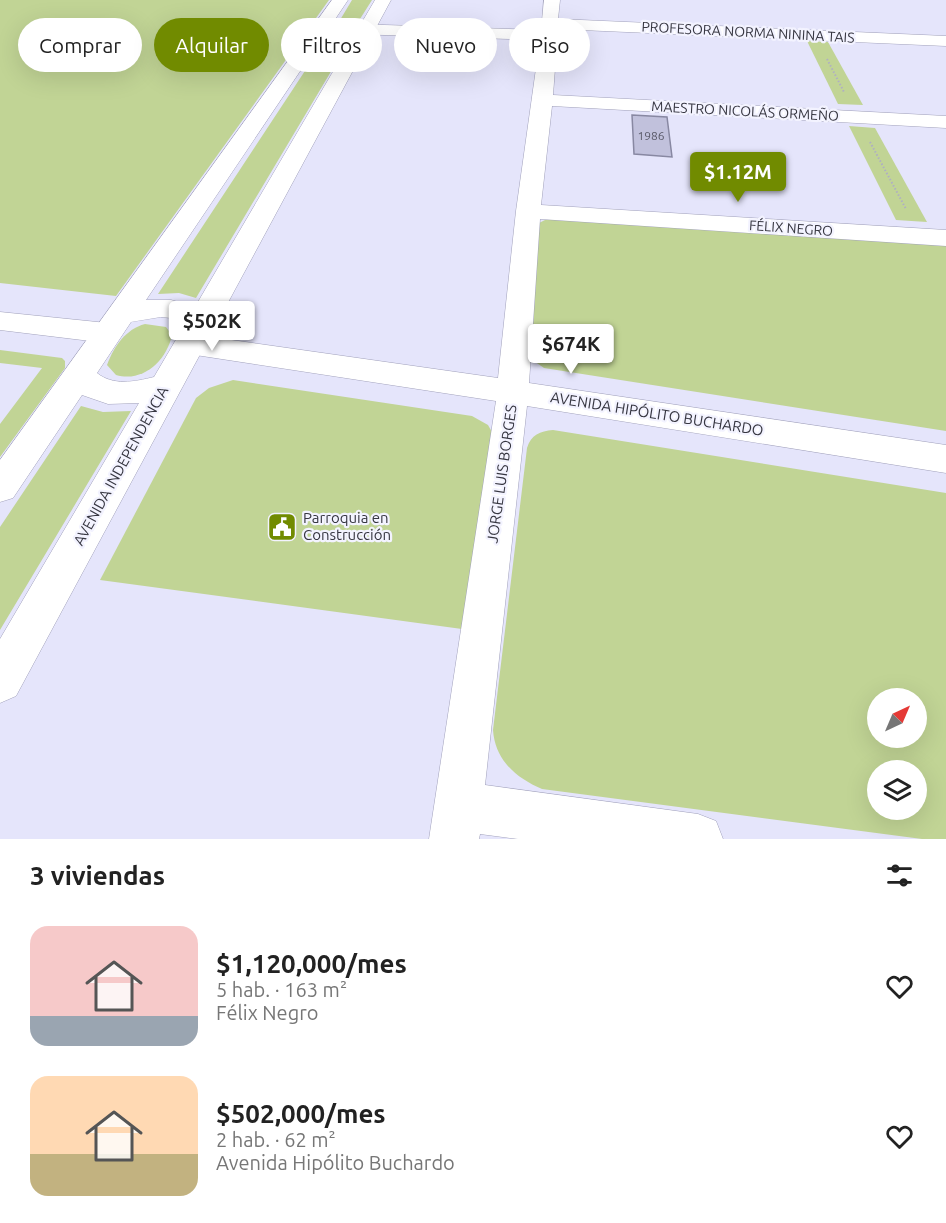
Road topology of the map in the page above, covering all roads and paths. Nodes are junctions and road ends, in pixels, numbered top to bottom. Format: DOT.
graph roads {
  1 [pos="340,0"];
  2 [pos="383,0"];
  3 [pos="552,0"];
  4 [pos="328,18"];
  5 [pos="373,18"];
  6 [pos="550,18"];
  7 [pos="382,30"];
  8 [pos="509,30"];
  9 [pos="590,31"];
  10 [pos="814,35"];
  11 [pos="946,41"];
  12 [pos="290,72"];
  13 [pos="342,72"];
  14 [pos="545,72"];
  15 [pos="543,100"];
  16 [pos="857,117"];
  17 [pos="946,122"];
  18 [pos="528,211"];
  19 [pos="920,236"];
  20 [pos="946,238"];
  21 [pos="0,321"];
  22 [pos="112,325"];
  23 [pos="195,334"];
  24 [pos="79,374"];
  25 [pos="166,385"];
  26 [pos="513,392"];
  27 [pos="946,459"];
  28 [pos="0,488"];
  29 [pos="0,681"];
  30 [pos="456,822"];
  31 [pos="698,839"];
  1 -- 4 [label="street"];
  2 -- 5 [label="street, AVENIDA INDEPENDENCIA"];
  3 -- 6 [label="street, JORGE LUIS BORGES"];
  7 -- 8 [label="street, PROFESORA NORMA NININA TAIS"];
  9 -- 10 [label="street, PROFESORA NORMA NININA TAIS"];
  10 -- 11 [label="street, PROFESORA NORMA NININA TAIS"];
  10 -- 16 [label="path"];
  12 -- 22 [label="street"];
  13 -- 23 [label="street, AVENIDA INDEPENDENCIA"];
  14 -- 15 [label="street, JORGE LUIS BORGES"];
  15 -- 16 [label="street, MAESTRO NICOLÁS ORMEÑO"];
  15 -- 18 [label="street, JORGE LUIS BORGES"];
  16 -- 17 [label="street, MAESTRO NICOLÁS ORMEÑO"];
  16 -- 19 [label="path"];
  18 -- 19 [label="street, FÉLIX NEGRO"];
  18 -- 26 [label="street, JORGE LUIS BORGES"];
  19 -- 20 [label="street, FÉLIX NEGRO"];
  21 -- 22 [label="street"];
  22 -- 23 [label="street, AVENIDA HIPÓLITO BUCHARDO"];
  22 -- 24 [label="street"];
  23 -- 25 [label="street, AVENIDA INDEPENDENCIA"];
  23 -- 26 [label="street, AVENIDA HIPÓLITO BUCHARDO"];
  24 -- 25 [label="street"];
  24 -- 28 [label="street"];
  25 -- 29 [label="street, AVENIDA INDEPENDENCIA"];
  26 -- 27 [label="street, AVENIDA HIPÓLITO BUCHARDO"];
  26 -- 30 [label="street, JORGE LUIS BORGES"];
  30 -- 31 [label="street"];
}
